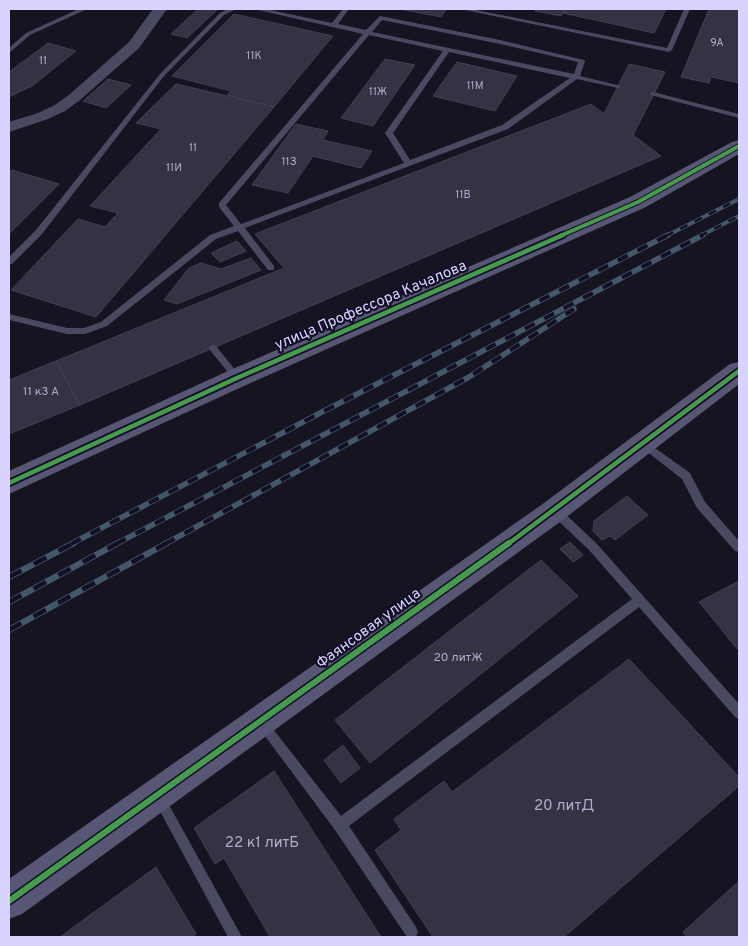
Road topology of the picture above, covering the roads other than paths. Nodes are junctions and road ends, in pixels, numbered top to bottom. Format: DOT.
graph roads {
  1 [pos="84,9"];
  2 [pos="156,9"];
  3 [pos="233,9"];
  4 [pos="257,9"];
  5 [pos="346,9"];
  6 [pos="463,9"];
  7 [pos="687,9"];
  8 [pos="333,26"];
  9 [pos="368,33"];
  10 [pos="447,50"];
  11 [pos="9,51"];
  12 [pos="576,77"];
  13 [pos="618,86"];
  14 [pos="653,94"];
  15 [pos="739,116"];
  16 [pos="9,127"];
  17 [pos="739,146"];
  18 [pos="408,164"];
  19 [pos="238,228"];
  20 [pos="9,262"];
  21 [pos="271,268"];
  22 [pos="9,317"];
  23 [pos="213,348"];
  24 [pos="739,371"];
  25 [pos="237,378"];
  26 [pos="644,444"];
  27 [pos="9,483"];
  28 [pos="554,511"];
  29 [pos="739,548"];
  30 [pos="640,600"];
  31 [pos="739,713"];
  32 [pos="261,722"];
  33 [pos="158,795"];
  34 [pos="340,825"];
  35 [pos="9,901"];
  36 [pos="411,932"];
  37 [pos="235,937"];
  1 -- 11 [label="lane"];
  2 -- 16 [label="street"];
  3 -- 20 [label="lane"];
  4 -- 8 [label="lane"];
  5 -- 8 [label="lane"];
  6 -- 7 [label="lane"];
  8 -- 9 [label="lane"];
  9 -- 10 [label="lane"];
  9 -- 12 [label="lane"];
  9 -- 19 [label="lane"];
  10 -- 12 [label="lane"];
  10 -- 18 [label="lane"];
  12 -- 13 [label="lane"];
  12 -- 18 [label="lane"];
  14 -- 15 [label="lane"];
  17 -- 25 [label="street, улица Профессора Качалова"];
  18 -- 19 [label="lane"];
  19 -- 21 [label="lane"];
  19 -- 22 [label="lane"];
  23 -- 25 [label="lane"];
  24 -- 26 [label="street, Фаянсовая улица"];
  25 -- 27 [label="street, улица Профессора Качалова"];
  26 -- 28 [label="street, Фаянсовая улица"];
  26 -- 29 [label="lane"];
  28 -- 30 [label="lane"];
  28 -- 32 [label="street, Фаянсовая улица"];
  30 -- 31 [label="lane"];
  30 -- 34 [label="lane"];
  32 -- 33 [label="street, Фаянсовая улица"];
  32 -- 34 [label="lane"];
  33 -- 35 [label="street, Фаянсовая улица"];
  33 -- 37 [label="lane"];
  34 -- 36 [label="lane"];
}
